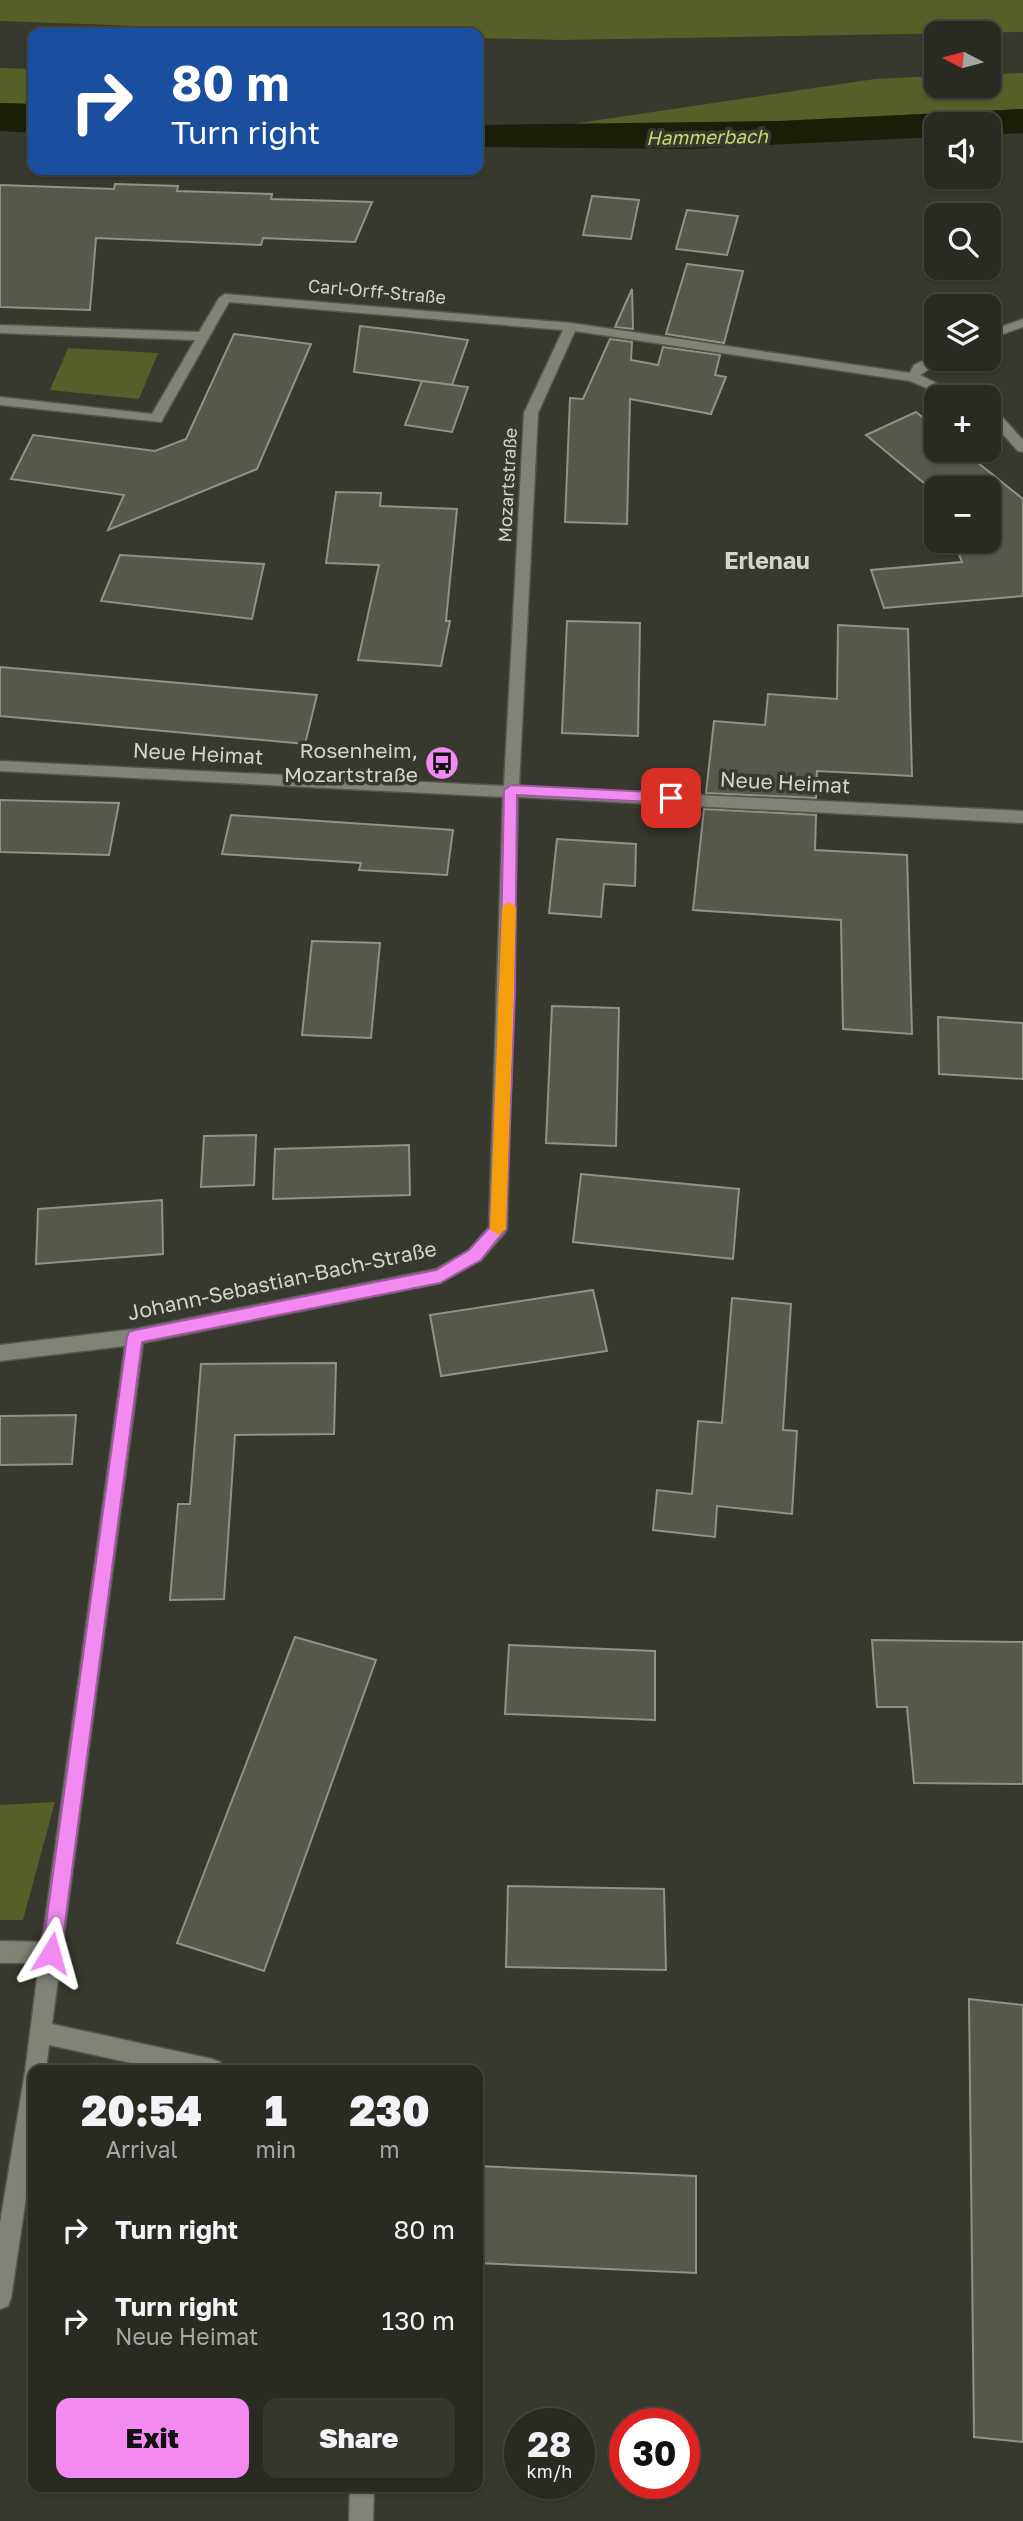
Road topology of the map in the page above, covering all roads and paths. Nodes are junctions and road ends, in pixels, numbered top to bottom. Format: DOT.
graph roads {
  1 [pos="1023,323"];
  2 [pos="571,327"];
  3 [pos="0,329"];
  4 [pos="1001,331"];
  5 [pos="203,336"];
  6 [pos="924,365"];
  7 [pos="913,377"];
  8 [pos="931,385"];
  9 [pos="0,401"];
  10 [pos="1001,424"];
  11 [pos="1023,448"];
  12 [pos="0,766"];
  13 [pos="511,790"];
  14 [pos="1023,817"];
  15 [pos="135,1337"];
  16 [pos="0,1353"];
  17 [pos="0,1952"];
  18 [pos="51,1953"];
  19 [pos="40,2032"];
  20 [pos="36,2065"];
  21 [pos="189,2065"];
  22 [pos="28,2113"];
  23 [pos="0,2298"];
  24 [pos="362,2492"];
  25 [pos="361,2521"];
  1 -- 4 [label="street"];
  2 -- 5 [label="street, Carl-Orff-Straße"];
  2 -- 7 [label="street"];
  2 -- 13 [label="street, Mozartstraße"];
  3 -- 5 [label="street"];
  5 -- 9 [label="street, Carl-Orff-Straße"];
  6 -- 7 [label="street"];
  7 -- 8 [label="street"];
  10 -- 11 [label="street"];
  12 -- 13 [label="street, Neue Heimat"];
  13 -- 14 [label="street, Neue Heimat"];
  13 -- 15 [label="street, Johann-Sebastian-Bach-Straße"];
  15 -- 16 [label="street, Johann-Sebastian-Bach-Straße"];
  15 -- 18 [label="street"];
  17 -- 18 [label="street"];
  18 -- 19 [label="street"];
  19 -- 20 [label="street"];
  19 -- 21 [label="street"];
  22 -- 23 [label="street"];
  24 -- 25 [label="street"];
}
